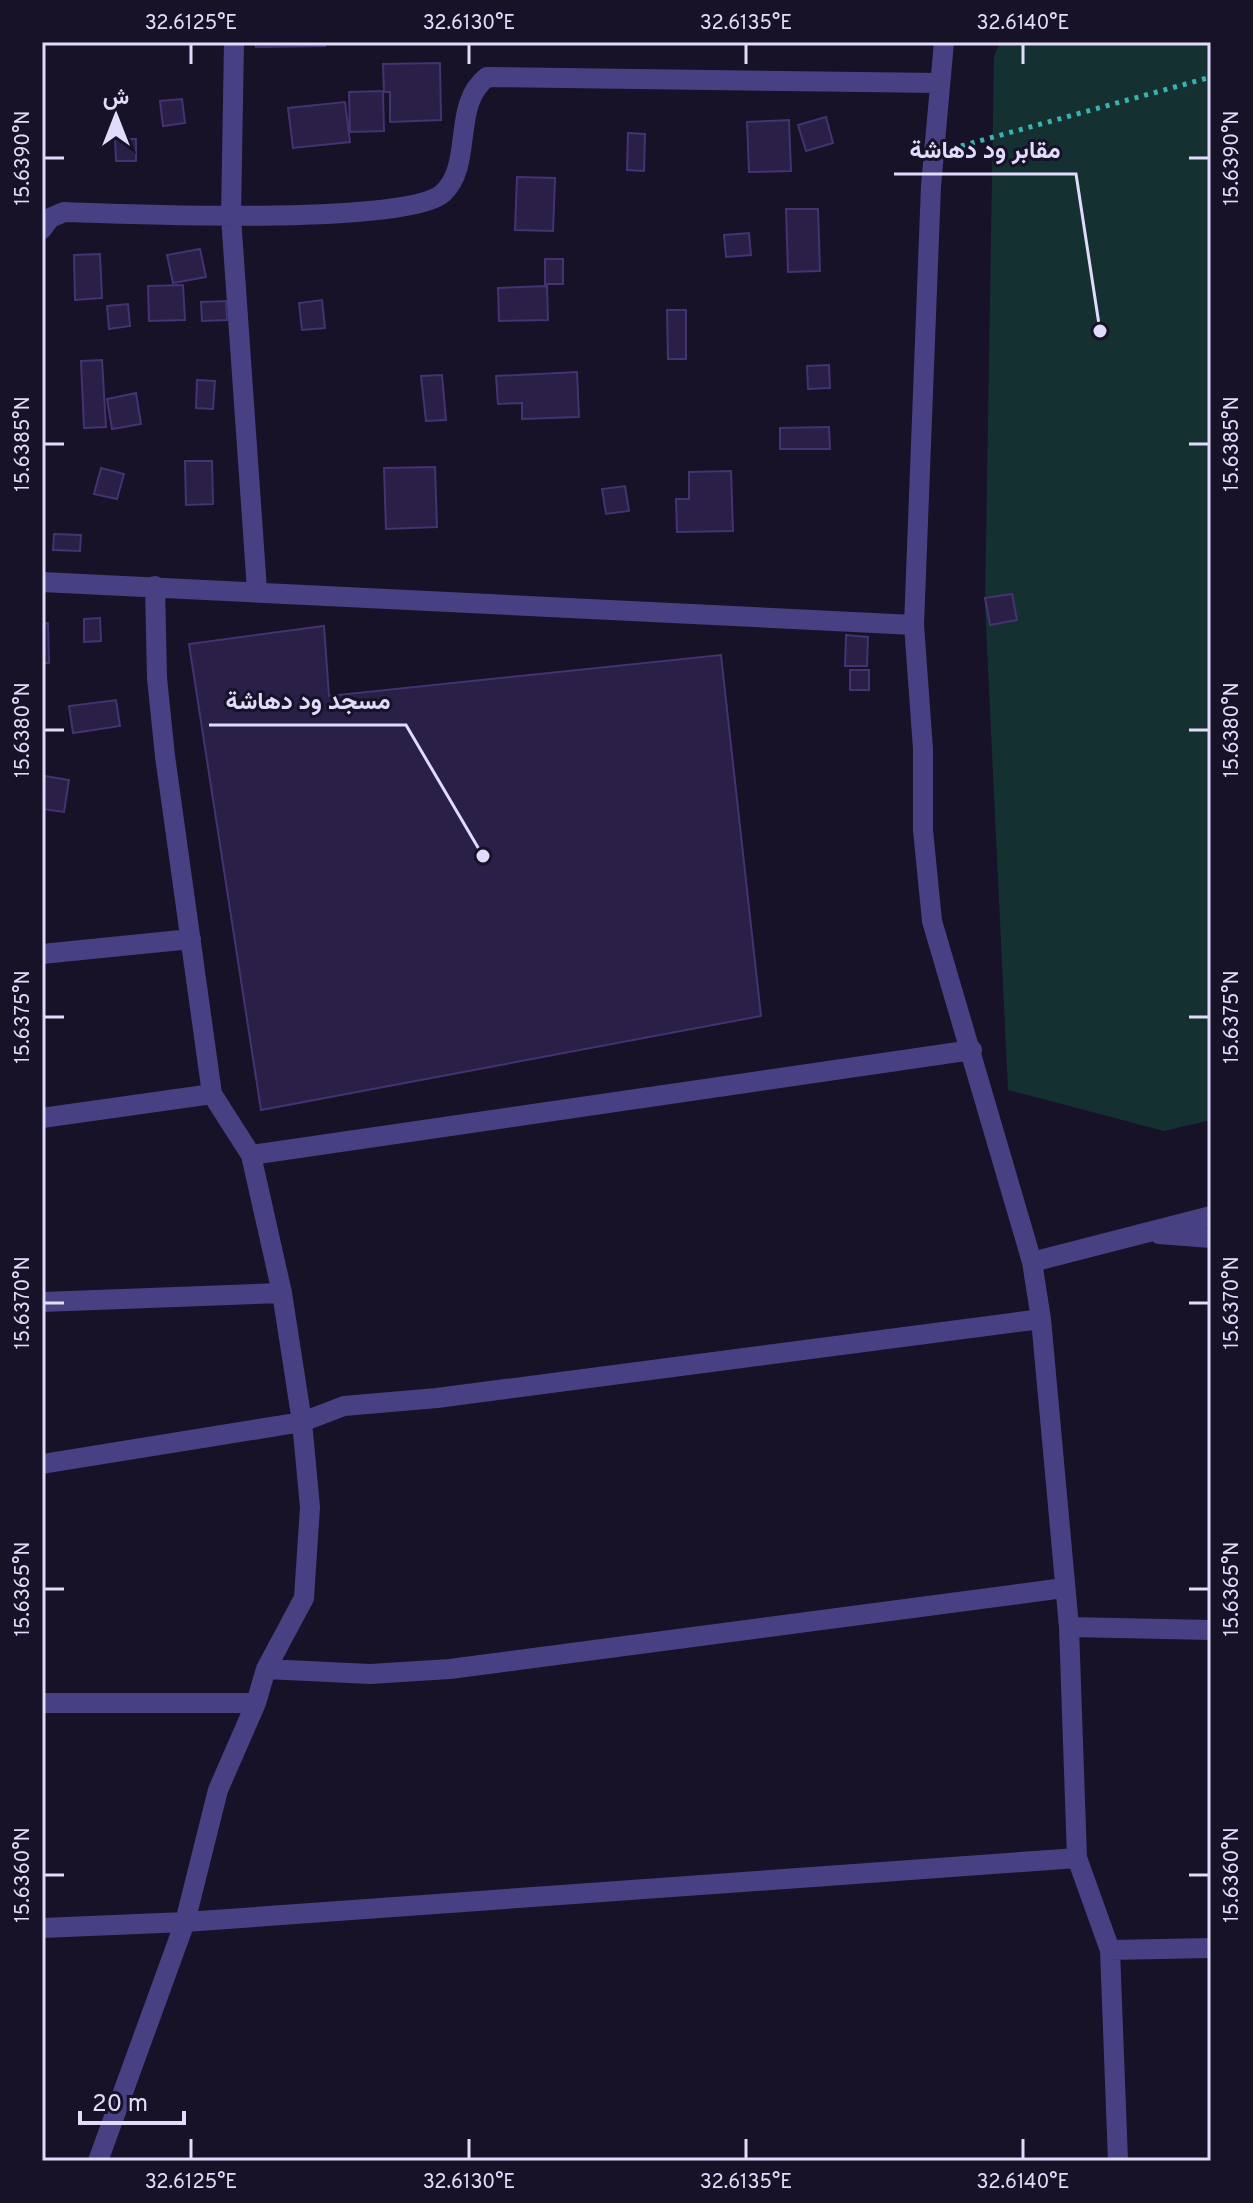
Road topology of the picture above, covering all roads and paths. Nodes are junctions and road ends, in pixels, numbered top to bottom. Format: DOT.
graph roads {
  1 [pos="234,42"];
  2 [pos="944,42"];
  3 [pos="1211,77"];
  4 [pos="939,83"];
  5 [pos="933,154"];
  6 [pos="231,217"];
  7 [pos="42,229"];
  8 [pos="42,582"];
  9 [pos="155,586"];
  10 [pos="257,590"];
  11 [pos="914,625"];
  12 [pos="191,939"];
  13 [pos="42,954"];
  14 [pos="972,1050"];
  15 [pos="212,1094"];
  16 [pos="42,1118"];
  17 [pos="251,1155"];
  18 [pos="1211,1216"];
  19 [pos="1138,1232"];
  20 [pos="1211,1238"];
  21 [pos="1032,1262"];
  22 [pos="282,1293"];
  23 [pos="42,1302"];
  24 [pos="1041,1319"];
  25 [pos="302,1422"];
  26 [pos="42,1464"];
  27 [pos="1064,1588"];
  28 [pos="1069,1627"];
  29 [pos="1211,1630"];
  30 [pos="266,1669"];
  31 [pos="42,1703"];
  32 [pos="256,1703"];
  33 [pos="1077,1858"];
  34 [pos="185,1922"];
  35 [pos="42,1928"];
  36 [pos="1211,1948"];
  37 [pos="1110,1950"];
  38 [pos="98,2161"];
  39 [pos="1118,2161"];
  1 -- 6 [label="street"];
  2 -- 4 [label="street"];
  3 -- 5 [label="path"];
  4 -- 5 [label="street"];
  4 -- 6 [label="street"];
  5 -- 11 [label="street"];
  6 -- 7 [label="street"];
  6 -- 10 [label="street"];
  8 -- 9 [label="street"];
  9 -- 10 [label="street"];
  9 -- 12 [label="street"];
  10 -- 11 [label="street"];
  11 -- 14 [label="street"];
  12 -- 13 [label="street"];
  12 -- 15 [label="street"];
  14 -- 17 [label="street"];
  14 -- 21 [label="street"];
  15 -- 16 [label="street"];
  15 -- 17 [label="street"];
  17 -- 22 [label="street"];
  18 -- 19 [label="street"];
  19 -- 20 [label="street"];
  19 -- 21 [label="street"];
  21 -- 24 [label="street"];
  22 -- 23 [label="street"];
  22 -- 25 [label="street"];
  24 -- 25 [label="street"];
  24 -- 27 [label="street"];
  25 -- 26 [label="street"];
  25 -- 30 [label="street"];
  27 -- 28 [label="street"];
  27 -- 30 [label="street"];
  28 -- 29 [label="street"];
  28 -- 33 [label="street"];
  30 -- 32 [label="street"];
  31 -- 32 [label="street"];
  32 -- 34 [label="street"];
  33 -- 34 [label="street"];
  33 -- 37 [label="street"];
  34 -- 35 [label="street"];
  34 -- 38 [label="street"];
  36 -- 37 [label="street"];
  37 -- 39 [label="street"];
}
